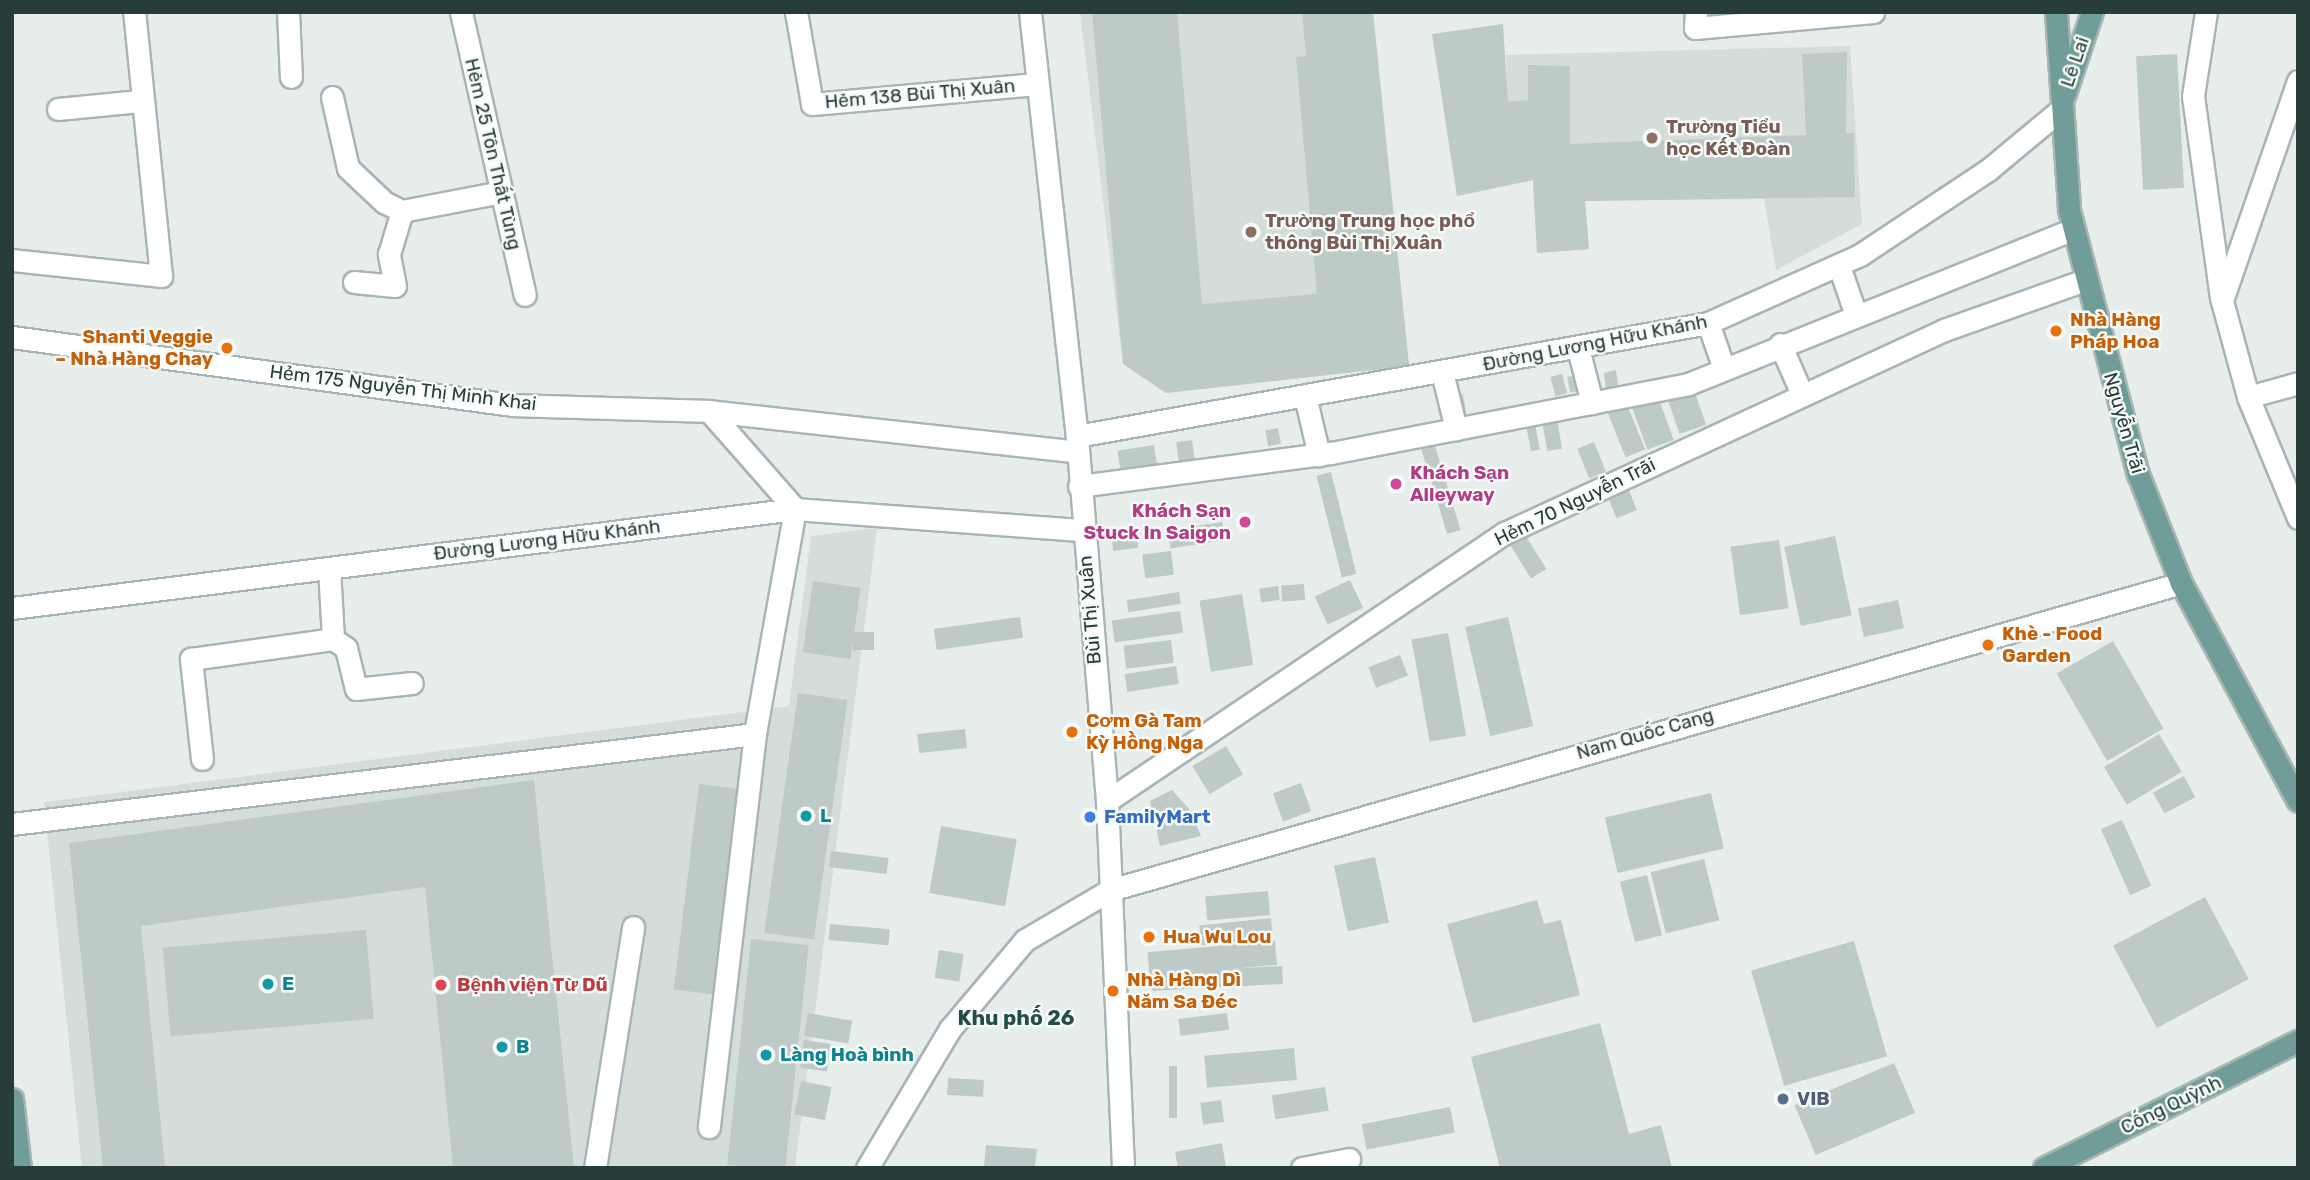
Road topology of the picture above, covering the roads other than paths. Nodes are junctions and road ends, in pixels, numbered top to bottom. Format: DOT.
graph roads {
  1 [pos="134,12"];
  2 [pos="288,12"];
  3 [pos="461,12"];
  4 [pos="796,12"];
  5 [pos="1030,12"];
  6 [pos="1696,12"];
  7 [pos="1873,12"];
  8 [pos="2056,12"];
  9 [pos="2092,12"];
  10 [pos="2206,12"];
  11 [pos="291,77"];
  12 [pos="2298,81"];
  13 [pos="1037,84"];
  14 [pos="332,97"];
  15 [pos="140,101"];
  16 [pos="58,109"];
  17 [pos="2059,111"];
  18 [pos="502,192"];
  19 [pos="402,212"];
  20 [pos="2073,229"];
  21 [pos="12,260"];
  22 [pos="1839,265"];
  23 [pos="2085,280"];
  24 [pos="354,282"];
  25 [pos="525,295"];
  26 [pos="2222,301"];
  27 [pos="1856,315"];
  28 [pos="1708,323"];
  29 [pos="12,337"];
  30 [pos="1780,344"];
  31 [pos="1578,348"];
  32 [pos="1724,369"];
  33 [pos="1442,372"];
  34 [pos="2298,383"];
  35 [pos="1802,394"];
  36 [pos="1305,396"];
  37 [pos="2248,397"];
  38 [pos="1592,403"];
  39 [pos="709,411"];
  40 [pos="1456,429"];
  41 [pos="1077,444"];
  42 [pos="1319,455"];
  43 [pos="1079,486"];
  44 [pos="795,509"];
  45 [pos="2298,518"];
  46 [pos="1083,530"];
  47 [pos="329,568"];
  48 [pos="2181,583"];
  49 [pos="12,608"];
  50 [pos="333,639"];
  51 [pos="412,683"];
  52 [pos="755,734"];
  53 [pos="202,759"];
  54 [pos="2288,768"];
  55 [pos="1107,801"];
  56 [pos="2298,801"];
  57 [pos="12,824"];
  58 [pos="1110,890"];
  59 [pos="633,927"];
  60 [pos="2298,1041"];
  61 [pos="12,1099"];
  62 [pos="709,1127"];
  63 [pos="1349,1159"];
  64 [pos="20,1168"];
  65 [pos="596,1168"];
  66 [pos="866,1168"];
  67 [pos="1123,1168"];
  68 [pos="1301,1168"];
  69 [pos="2044,1168"];
  1 -- 15 [label="street"];
  2 -- 11 [label="street"];
  3 -- 18 [label="street, Hẻm 25 Tôn Thất Tùng"];
  4 -- 13 [label="street, Hẻm 138 Bùi Thị Xuân"];
  5 -- 13 [label="street, Bùi Thị Xuân"];
  6 -- 7 [label="street"];
  8 -- 17 [label="main road, Nguyễn Trãi"];
  9 -- 17 [label="main road, Lê Lai"];
  10 -- 26 [label="street"];
  12 -- 26 [label="street"];
  13 -- 41 [label="street, Bùi Thị Xuân"];
  14 -- 19 [label="street"];
  15 -- 16 [label="street"];
  15 -- 21 [label="street"];
  17 -- 20 [label="main road, Nguyễn Trãi"];
  17 -- 22 [label="street, Đường Lương Hữu Khánh"];
  18 -- 19 [label="street"];
  18 -- 25 [label="street, Hẻm 25 Tôn Thất Tùng"];
  19 -- 24 [label="street"];
  20 -- 23 [label="main road, Nguyễn Trãi"];
  20 -- 27 [label="street"];
  22 -- 27 [label="street"];
  22 -- 28 [label="street, Đường Lương Hữu Khánh"];
  23 -- 35 [label="street, Hẻm 70 Nguyễn Trãi"];
  23 -- 48 [label="main road, Nguyễn Trãi"];
  26 -- 37 [label="street"];
  27 -- 30 [label="street"];
  28 -- 31 [label="street, Đường Lương Hữu Khánh"];
  28 -- 32 [label="street"];
  29 -- 39 [label="street, Hẻm 175 Nguyễn Thị Minh Khai"];
  30 -- 32 [label="street"];
  30 -- 35 [label="street"];
  31 -- 33 [label="street, Đường Lương Hữu Khánh"];
  31 -- 38 [label="street"];
  32 -- 38 [label="street"];
  33 -- 36 [label="street, Đường Lương Hữu Khánh"];
  33 -- 40 [label="street"];
  34 -- 37 [label="street"];
  35 -- 55 [label="street, Hẻm 70 Nguyễn Trãi"];
  36 -- 41 [label="street, Đường Lương Hữu Khánh"];
  36 -- 42 [label="street"];
  37 -- 45 [label="street"];
  38 -- 40 [label="street"];
  39 -- 41 [label="street, Hẻm 175 Nguyễn Thị Minh Khai"];
  39 -- 44 [label="street"];
  40 -- 42 [label="street"];
  41 -- 43 [label="street, Bùi Thị Xuân"];
  42 -- 43 [label="street"];
  43 -- 46 [label="street, Bùi Thị Xuân"];
  44 -- 46 [label="street, Đường Lương Hữu Khánh"];
  44 -- 47 [label="street, Đường Lương Hữu Khánh"];
  44 -- 52 [label="street"];
  46 -- 55 [label="street, Bùi Thị Xuân"];
  47 -- 49 [label="street, Đường Lương Hữu Khánh"];
  47 -- 50 [label="street"];
  48 -- 54 [label="main road, Nguyễn Trãi"];
  48 -- 58 [label="street, Nam Quốc Cang"];
  50 -- 51 [label="street"];
  50 -- 53 [label="street"];
  52 -- 57 [label="street"];
  52 -- 62 [label="street"];
  54 -- 56 [label="main road, Nguyễn Trãi"];
  55 -- 58 [label="street, Bùi Thị Xuân"];
  58 -- 66 [label="street, Nam Quốc Cang"];
  58 -- 67 [label="street, Bùi Thị Xuân"];
  59 -- 65 [label="street"];
  60 -- 69 [label="main road, Cống Quỳnh"];
  61 -- 64 [label="main road"];
  63 -- 68 [label="street"];
}
